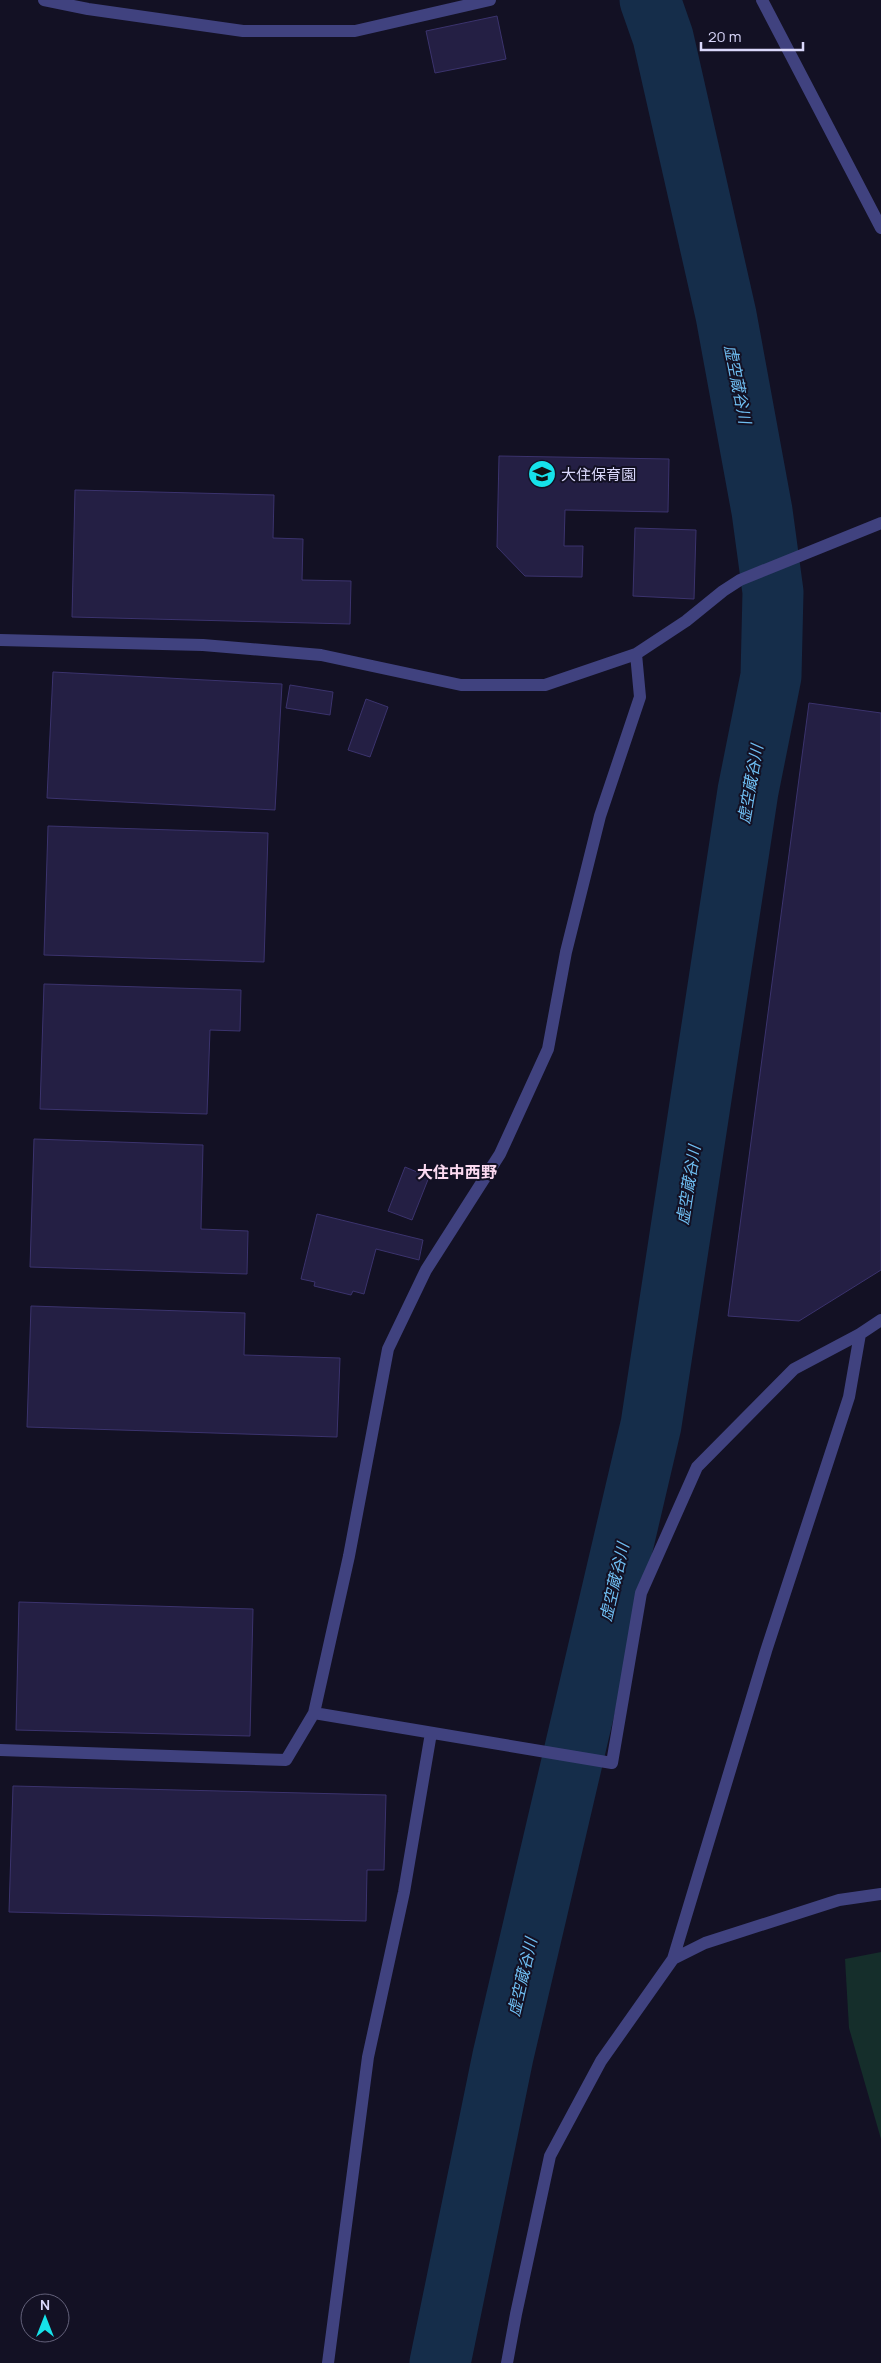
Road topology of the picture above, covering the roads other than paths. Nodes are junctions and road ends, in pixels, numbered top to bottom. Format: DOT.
graph roads {
  1 [pos="44,0"];
  2 [pos="490,0"];
  3 [pos="762,0"];
  4 [pos="881,228"];
  5 [pos="881,523"];
  6 [pos="0,640"];
  7 [pos="636,654"];
  8 [pos="881,1320"];
  9 [pos="860,1334"];
  10 [pos="314,1713"];
  11 [pos="431,1733"];
  12 [pos="0,1750"];
  13 [pos="881,1894"];
  14 [pos="673,1959"];
  15 [pos="328,2363"];
  16 [pos="508,2363"];
  1 -- 2 [label="street"];
  3 -- 4 [label="street"];
  5 -- 7 [label="street"];
  6 -- 7 [label="street"];
  7 -- 10 [label="street"];
  8 -- 9 [label="street"];
  9 -- 11 [label="street"];
  9 -- 14 [label="street"];
  10 -- 11 [label="street"];
  10 -- 12 [label="street"];
  11 -- 15 [label="street"];
  13 -- 14 [label="street"];
  14 -- 16 [label="street"];
}
